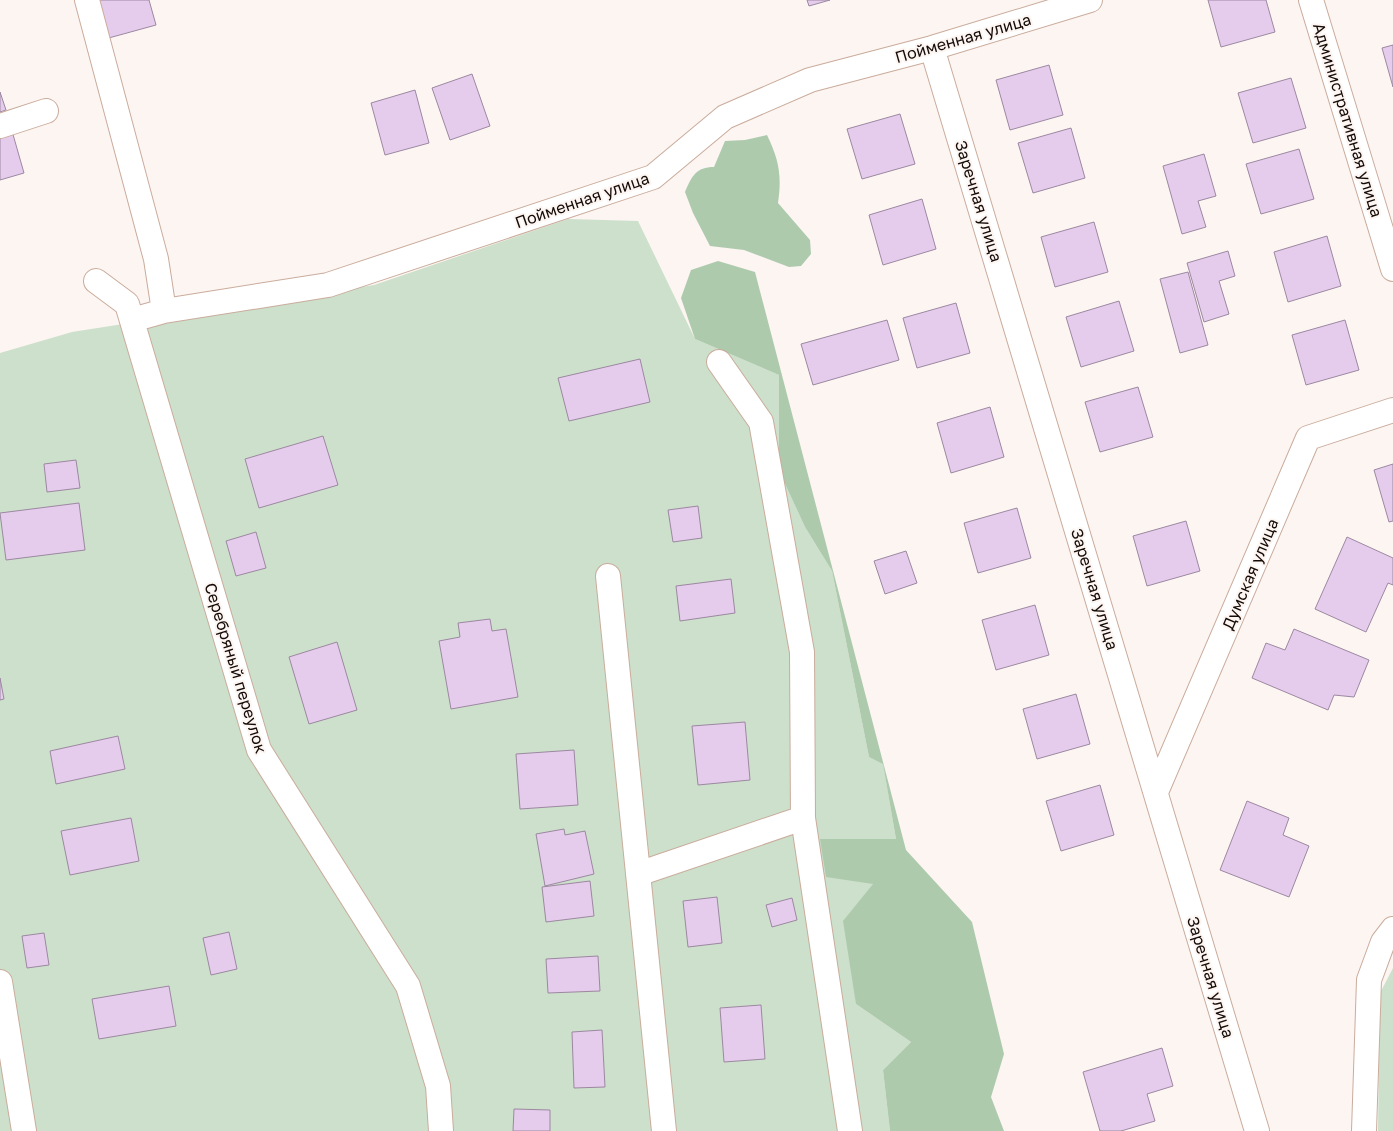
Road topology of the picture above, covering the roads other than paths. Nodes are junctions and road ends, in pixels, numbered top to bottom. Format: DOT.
graph roads {
  1 [pos="87,0"];
  2 [pos="1090,0"];
  3 [pos="1311,0"];
  4 [pos="932,48"];
  5 [pos="46,111"];
  6 [pos="0,126"];
  7 [pos="1393,269"];
  8 [pos="96,281"];
  9 [pos="164,311"];
  10 [pos="132,320"];
  11 [pos="719,362"];
  12 [pos="1393,410"];
  13 [pos="608,576"];
  14 [pos="1156,792"];
  15 [pos="803,818"];
  16 [pos="638,874"];
  17 [pos="1393,929"];
  18 [pos="0,982"];
  19 [pos="24,1131"];
  20 [pos="441,1131"];
  21 [pos="664,1131"];
  22 [pos="850,1131"];
  23 [pos="1257,1131"];
  24 [pos="1364,1131"];
  1 -- 9 [label="street"];
  2 -- 4 [label="street, Пойменная улица"];
  3 -- 7 [label="street, Административная улица"];
  4 -- 9 [label="street, Пойменная улица"];
  4 -- 14 [label="street, Заречная улица"];
  5 -- 6 [label="street"];
  8 -- 10 [label="street"];
  9 -- 10 [label="street, Пойменная улица"];
  10 -- 20 [label="street, Серебряный переулок"];
  11 -- 15 [label="street"];
  12 -- 14 [label="street, Думская улица"];
  13 -- 16 [label="street"];
  14 -- 23 [label="street, Заречная улица"];
  15 -- 16 [label="street"];
  15 -- 22 [label="street"];
  16 -- 21 [label="street"];
  17 -- 24 [label="street"];
  18 -- 19 [label="street"];
}
